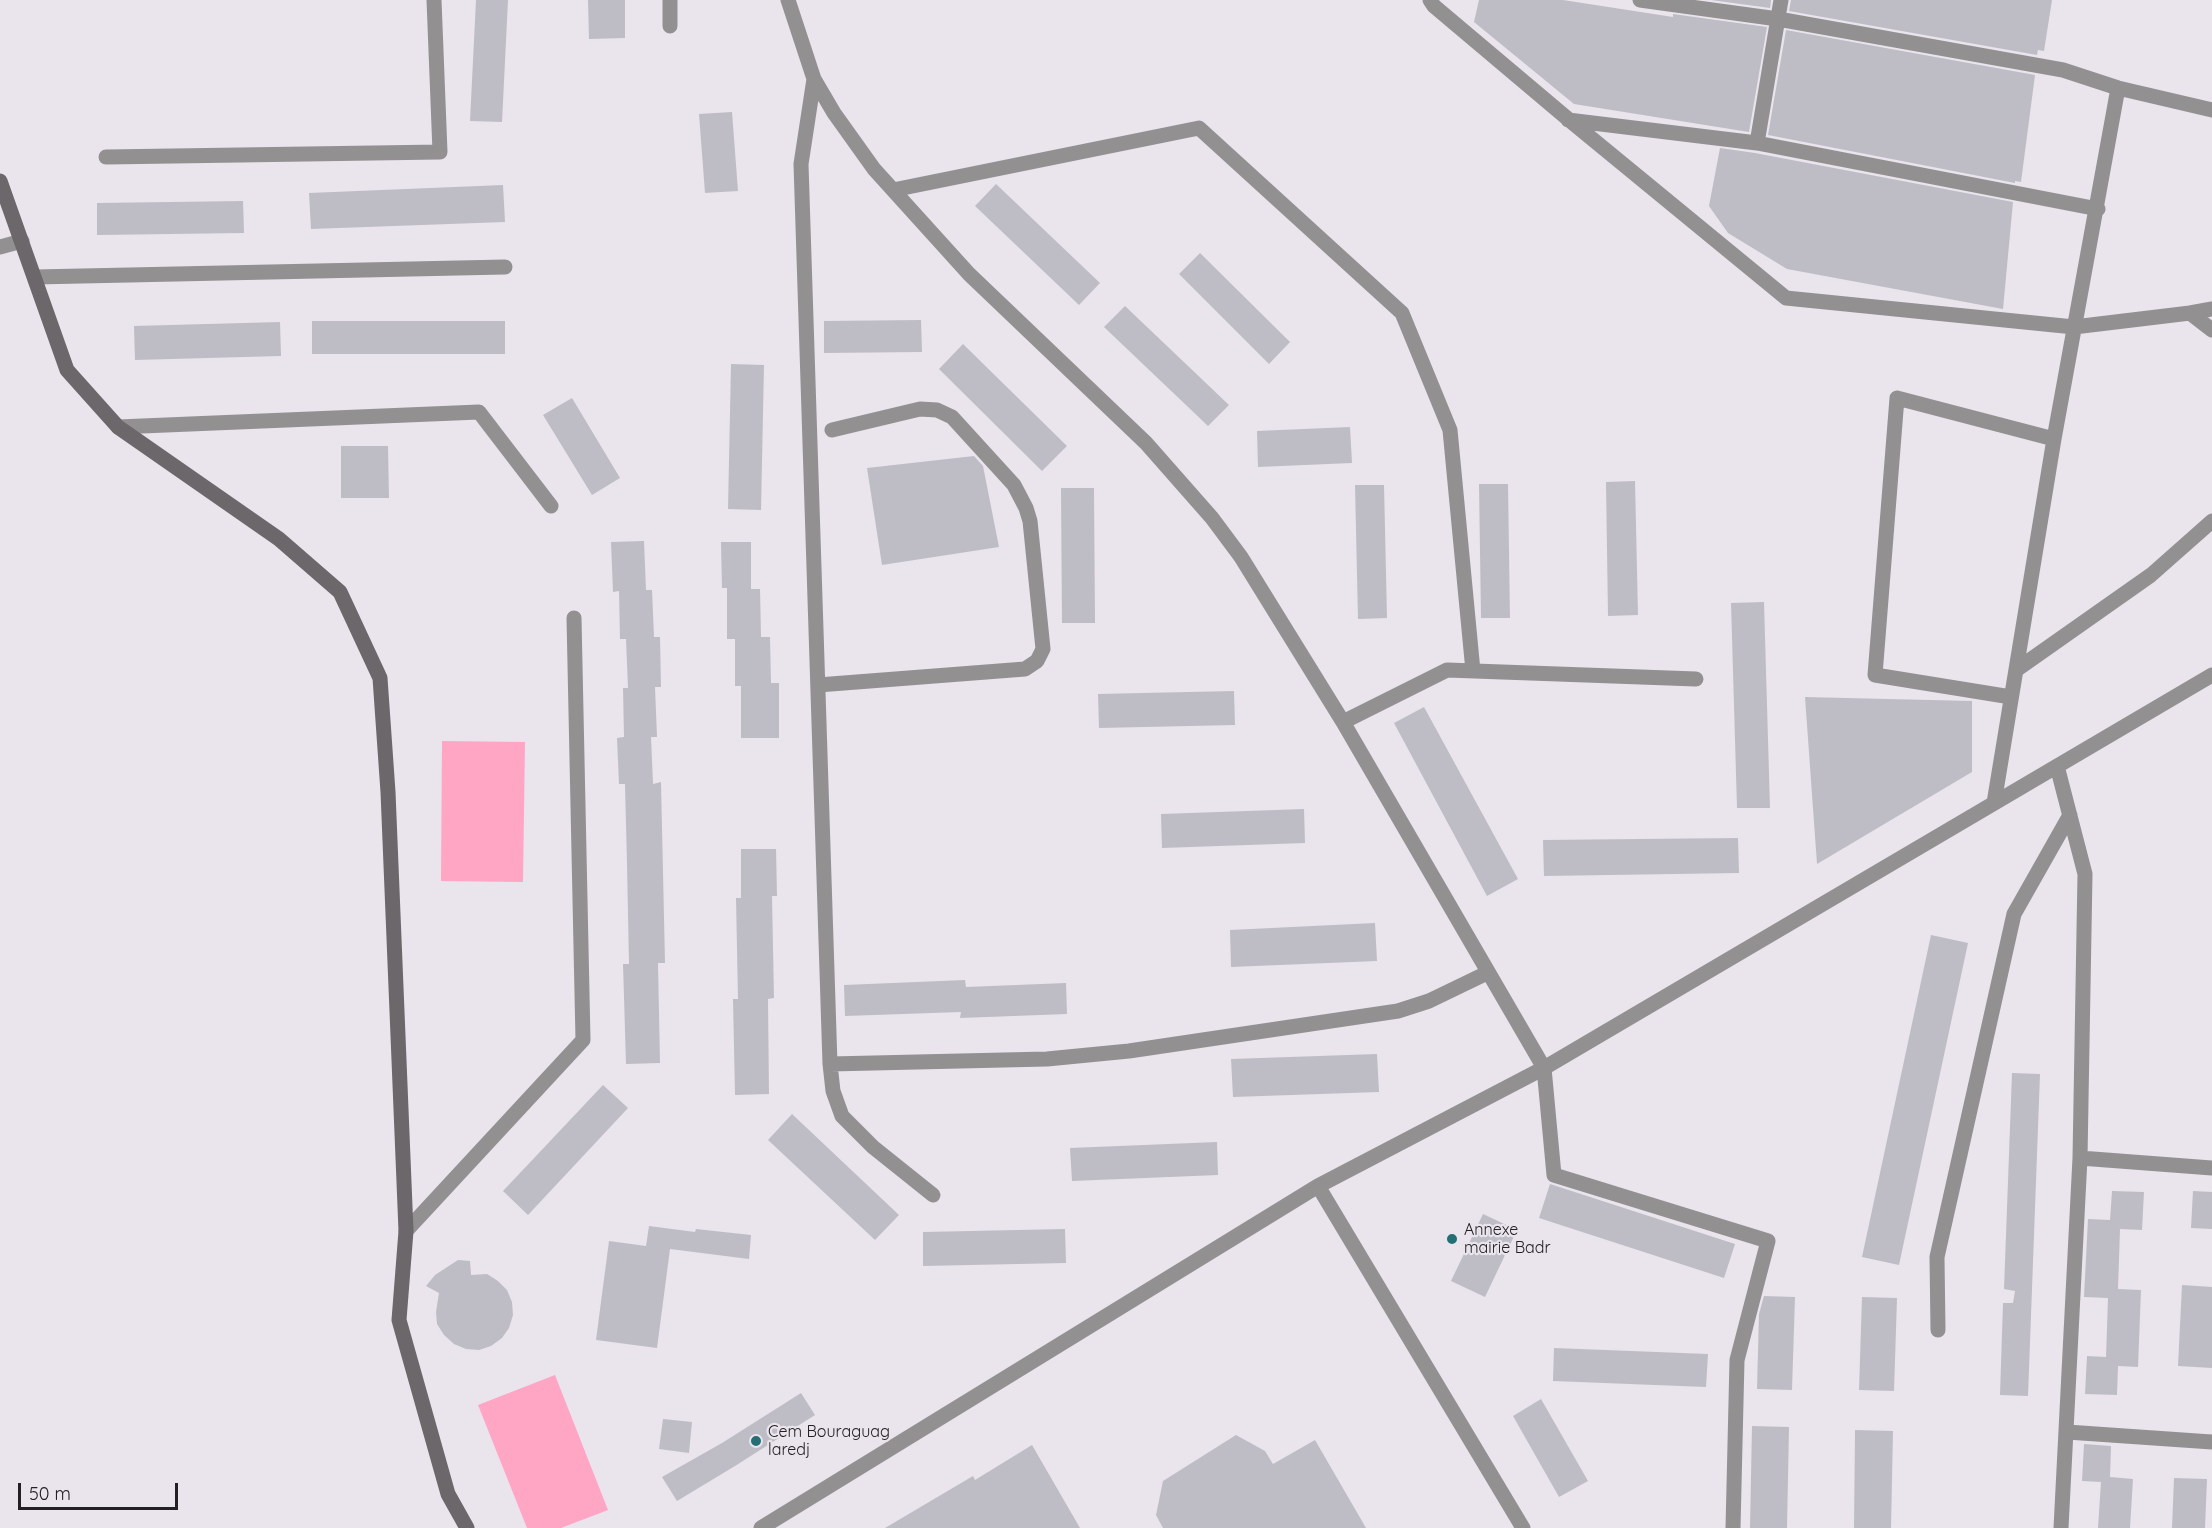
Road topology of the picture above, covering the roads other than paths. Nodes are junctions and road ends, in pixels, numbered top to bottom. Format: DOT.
graph roads {
  1 [pos="435,0"];
  2 [pos="670,0"];
  3 [pos="788,0"];
  4 [pos="1430,0"];
  5 [pos="1640,0"];
  6 [pos="1781,0"];
  7 [pos="1778,19"];
  8 [pos="670,27"];
  9 [pos="814,79"];
  10 [pos="2118,88"];
  11 [pos="2212,110"];
  12 [pos="1568,120"];
  13 [pos="1757,142"];
  14 [pos="106,157"];
  15 [pos="0,181"];
  16 [pos="893,190"];
  17 [pos="2098,209"];
  18 [pos="22,241"];
  19 [pos="0,247"];
  20 [pos="505,267"];
  21 [pos="35,277"];
  22 [pos="2212,309"];
  23 [pos="2190,314"];
  24 [pos="2074,327"];
  25 [pos="2212,330"];
  26 [pos="118,427"];
  27 [pos="832,429"];
  28 [pos="2054,439"];
  29 [pos="551,506"];
  30 [pos="2212,521"];
  31 [pos="574,618"];
  32 [pos="2016,670"];
  33 [pos="1473,671"];
  34 [pos="2212,675"];
  35 [pos="1696,679"];
  36 [pos="818,685"];
  37 [pos="2011,698"];
  38 [pos="1343,722"];
  39 [pos="2057,766"];
  40 [pos="1994,803"];
  41 [pos="2070,815"];
  42 [pos="1487,973"];
  43 [pos="830,1064"];
  44 [pos="1544,1068"];
  45 [pos="2080,1158"];
  46 [pos="2212,1168"];
  47 [pos="1318,1186"];
  48 [pos="933,1195"];
  49 [pos="406,1232"];
  50 [pos="1938,1330"];
  51 [pos="2067,1432"];
  52 [pos="2212,1442"];
  53 [pos="467,1528"];
  54 [pos="761,1528"];
  55 [pos="1523,1528"];
  56 [pos="1733,1528"];
  57 [pos="2061,1528"];
  1 -- 14 [label="street"];
  2 -- 8 [label="street"];
  3 -- 9 [label="street"];
  4 -- 12 [label="street"];
  5 -- 7 [label="street"];
  6 -- 7 [label="street"];
  7 -- 10 [label="street"];
  7 -- 13 [label="street"];
  9 -- 16 [label="street"];
  9 -- 36 [label="street"];
  10 -- 11 [label="street"];
  10 -- 17 [label="street"];
  12 -- 13 [label="street"];
  12 -- 24 [label="street"];
  13 -- 17 [label="street"];
  15 -- 18 [label="main road"];
  16 -- 33 [label="street"];
  16 -- 38 [label="street"];
  17 -- 24 [label="street"];
  18 -- 19 [label="street"];
  18 -- 21 [label="main road"];
  20 -- 21 [label="street"];
  21 -- 26 [label="main road"];
  22 -- 23 [label="street"];
  23 -- 24 [label="street"];
  23 -- 25 [label="street"];
  24 -- 28 [label="street"];
  26 -- 29 [label="street"];
  26 -- 49 [label="main road"];
  27 -- 36 [label="street"];
  28 -- 32 [label="street"];
  28 -- 37 [label="street"];
  30 -- 32 [label="street"];
  31 -- 49 [label="street"];
  32 -- 37 [label="street"];
  33 -- 35 [label="street"];
  33 -- 38 [label="street"];
  34 -- 39 [label="street"];
  36 -- 43 [label="street"];
  37 -- 40 [label="street"];
  38 -- 42 [label="street"];
  39 -- 40 [label="street"];
  39 -- 41 [label="street"];
  40 -- 44 [label="street"];
  41 -- 45 [label="street"];
  41 -- 50 [label="street"];
  42 -- 43 [label="street"];
  42 -- 44 [label="street"];
  43 -- 48 [label="street"];
  44 -- 47 [label="street"];
  44 -- 56 [label="street"];
  45 -- 46 [label="street"];
  45 -- 51 [label="street"];
  47 -- 54 [label="street"];
  47 -- 55 [label="street"];
  49 -- 53 [label="main road"];
  51 -- 52 [label="street"];
  51 -- 57 [label="street"];
}
